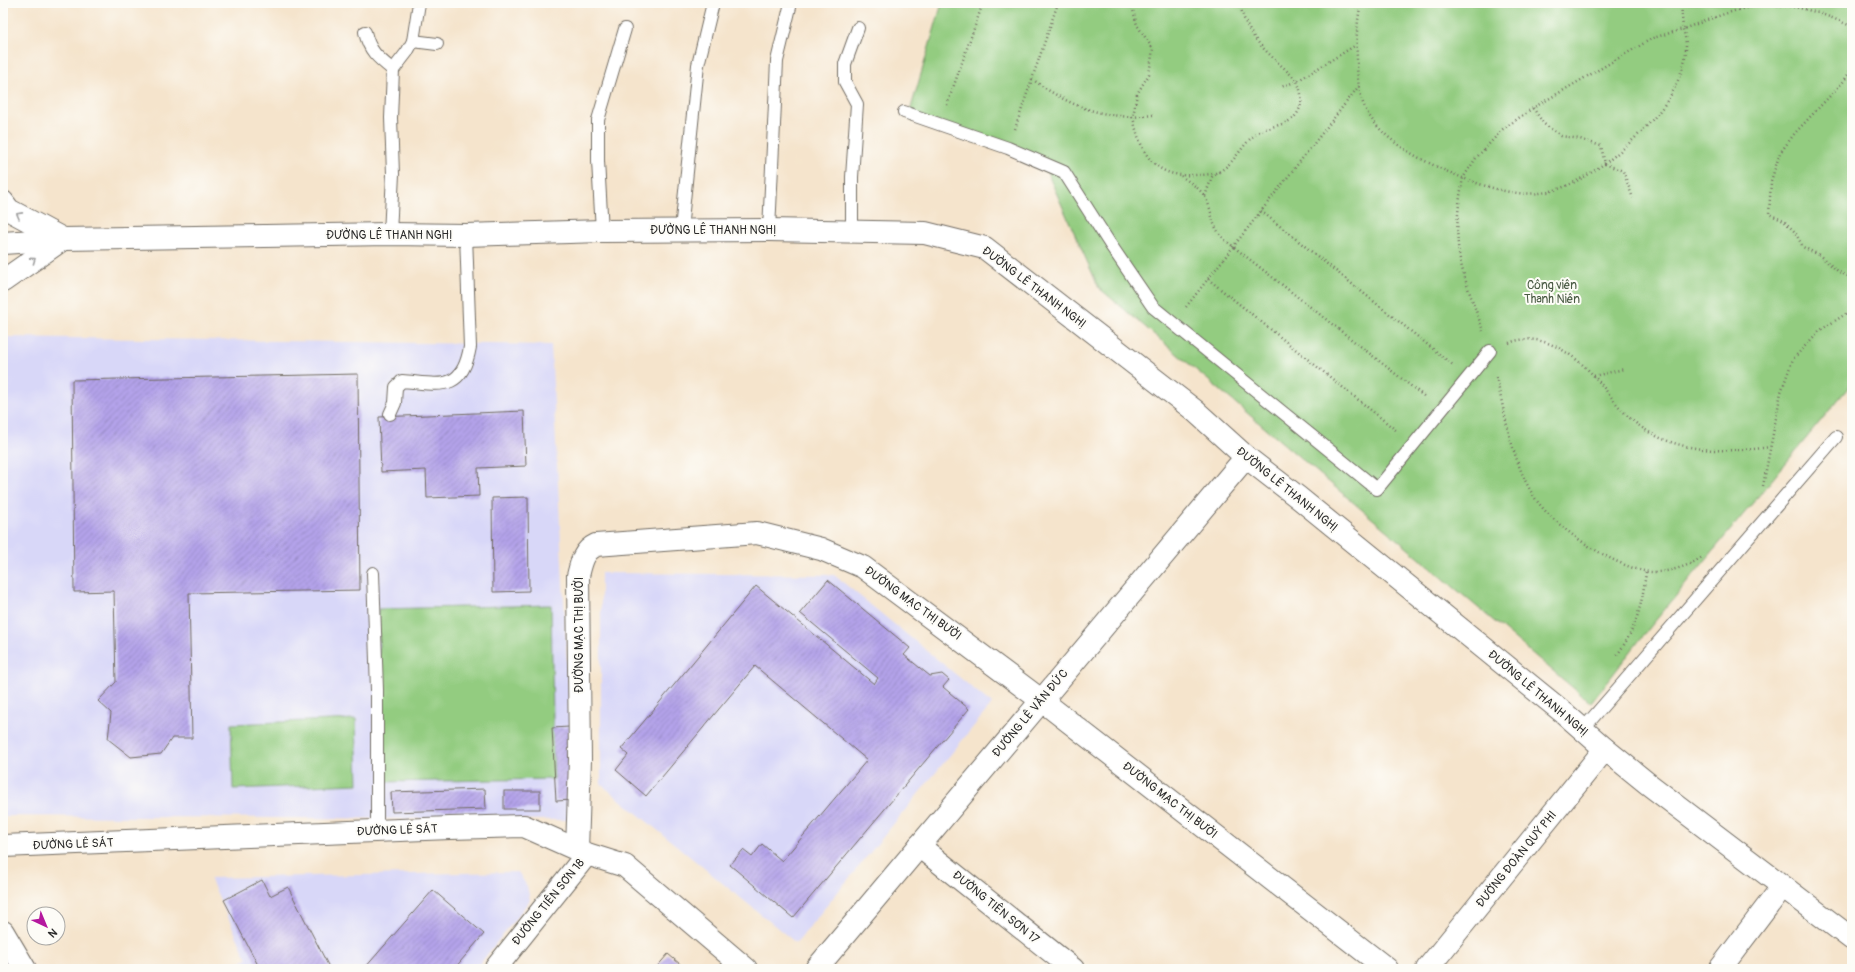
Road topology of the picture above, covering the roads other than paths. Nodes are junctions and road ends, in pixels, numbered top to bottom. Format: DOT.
graph roads {
  1 [pos="419,3"];
  2 [pos="713,3"];
  3 [pos="791,3"];
  4 [pos="858,28"];
  5 [pos="625,29"];
  6 [pos="365,32"];
  7 [pos="413,41"];
  8 [pos="437,44"];
  9 [pos="393,70"];
  10 [pos="904,112"];
  11 [pos="3,202"];
  12 [pos="681,230"];
  13 [pos="769,230"];
  14 [pos="602,231"];
  15 [pos="852,232"];
  16 [pos="390,234"];
  17 [pos="466,236"];
  18 [pos="63,239"];
  19 [pos="3,243"];
  20 [pos="3,281"];
  21 [pos="1490,351"];
  22 [pos="390,414"];
  23 [pos="1836,437"];
  24 [pos="1246,457"];
  25 [pos="372,573"];
  26 [pos="1041,700"];
  27 [pos="1583,729"];
  28 [pos="1605,749"];
  29 [pos="377,831"];
  30 [pos="3,846"];
  31 [pos="919,846"];
  32 [pos="582,852"];
  33 [pos="1782,887"];
  34 [pos="3,932"];
  35 [pos="1852,939"];
  36 [pos="25,969"];
  37 [pos="494,969"];
  38 [pos="746,969"];
  39 [pos="816,969"];
  40 [pos="1073,969"];
  41 [pos="1387,969"];
  42 [pos="1427,969"];
  43 [pos="1720,969"];
  1 -- 7 [label="lane"];
  2 -- 12 [label="lane"];
  3 -- 13 [label="lane"];
  4 -- 15 [label="lane"];
  5 -- 14 [label="lane"];
  6 -- 9 [label="lane"];
  7 -- 8 [label="lane"];
  7 -- 9 [label="lane"];
  9 -- 16 [label="lane"];
  10 -- 21 [label="lane"];
  18 -- 11 [label="main road, one-way"];
  12 -- 13 [label="main road, ĐƯỜNG LÊ THANH NGHỊ"];
  12 -- 14 [label="main road, ĐƯỜNG LÊ THANH NGHỊ"];
  13 -- 15 [label="main road, ĐƯỜNG LÊ THANH NGHỊ"];
  14 -- 17 [label="main road, ĐƯỜNG LÊ THANH NGHỊ"];
  15 -- 24 [label="main road, ĐƯỜNG LÊ THANH NGHỊ"];
  16 -- 17 [label="main road, ĐƯỜNG LÊ THANH NGHỊ"];
  16 -- 18 [label="main road, ĐƯỜNG LÊ THANH NGHỊ"];
  17 -- 22 [label="lane"];
  18 -- 19 [label="main road, ĐƯỜNG LÊ THANH NGHỊ"];
  20 -- 18 [label="main road, one-way"];
  23 -- 27 [label="lane"];
  24 -- 26 [label="main road, ĐƯỜNG LÊ VĂN ĐỨC"];
  24 -- 27 [label="main road, ĐƯỜNG LÊ THANH NGHỊ"];
  25 -- 29 [label="lane"];
  26 -- 31 [label="main road, ĐƯỜNG LÊ VĂN ĐỨC"];
  26 -- 32 [label="main road, ĐƯỜNG MẠC THỊ BƯỞI"];
  26 -- 41 [label="main road, ĐƯỜNG MẠC THỊ BƯỞI"];
  27 -- 28 [label="main road, ĐƯỜNG LÊ THANH NGHỊ"];
  28 -- 33 [label="main road, ĐƯỜNG LÊ THANH NGHỊ"];
  28 -- 42 [label="main road, ĐƯỜNG ĐOÀN QUÝ PHI"];
  29 -- 30 [label="main road, ĐƯỜNG LÊ SÁT"];
  29 -- 32 [label="main road, ĐƯỜNG LÊ SÁT"];
  31 -- 39 [label="main road, ĐƯỜNG LÊ VĂN ĐỨC"];
  31 -- 40 [label="main road, ĐƯỜNG TIÊN SƠN 17"];
  32 -- 37 [label="main road, ĐƯỜNG TIÊN SƠN 18"];
  32 -- 38 [label="main road, ĐƯỜNG LÊ SÁT"];
  33 -- 35 [label="main road, ĐƯỜNG LÊ THANH NGHỊ"];
  33 -- 43 [label="main road"];
  34 -- 36 [label="main road"];
}
